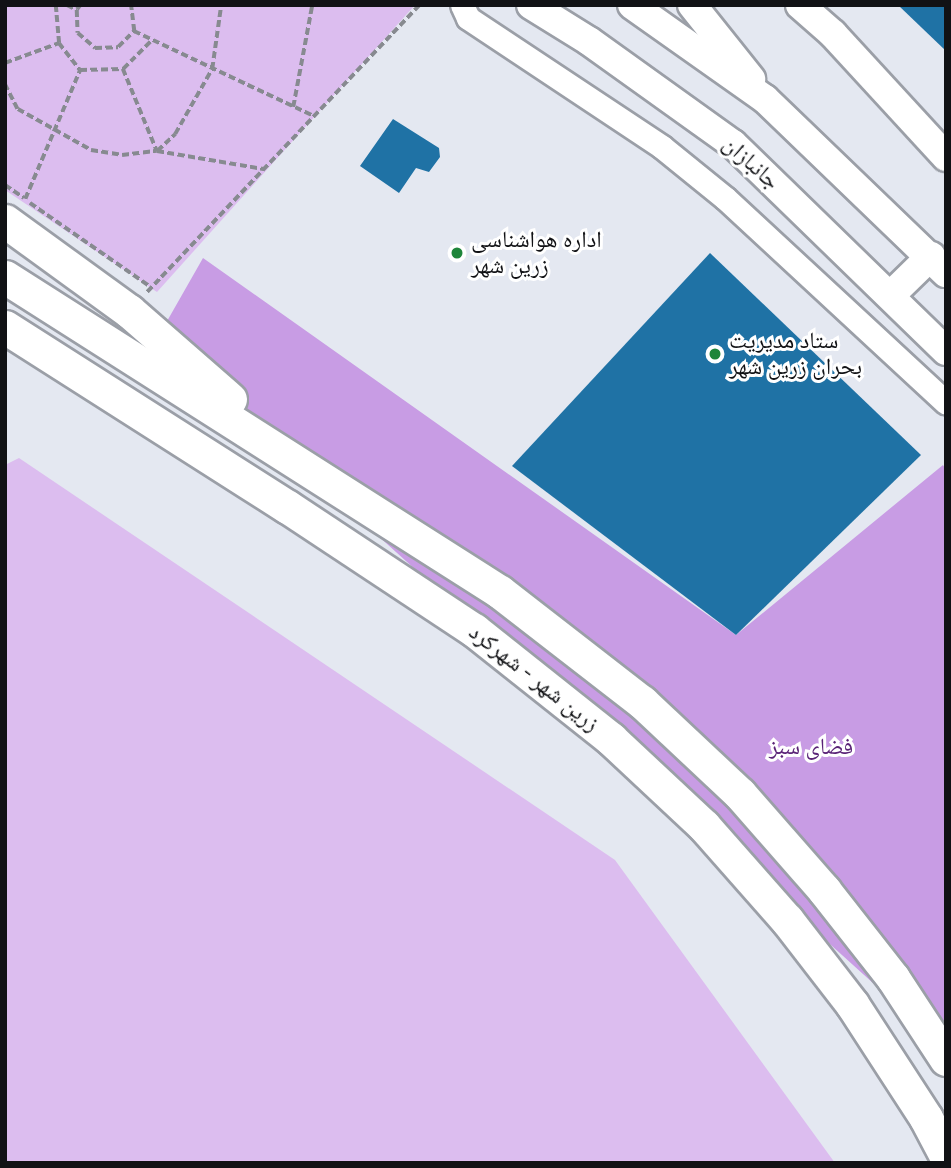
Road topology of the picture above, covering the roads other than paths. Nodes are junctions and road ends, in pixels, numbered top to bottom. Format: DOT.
graph roads {
  1 [pos="461,5"];
  2 [pos="531,5"];
  3 [pos="632,5"];
  4 [pos="692,5"];
  5 [pos="805,8"];
  6 [pos="765,99"];
  7 [pos="946,157"];
  8 [pos="15,210"];
  9 [pos="938,264"];
  10 [pos="5,277"];
  11 [pos="891,295"];
  12 [pos="5,327"];
  13 [pos="946,351"];
  14 [pos="946,403"];
  15 [pos="311,469"];
  16 [pos="946,1059"];
  17 [pos="946,1156"];
  1 -- 14 [label="street"];
  2 -- 11 [label="main road, جانبازان"];
  3 -- 6 [label="main road"];
  4 -- 6 [label="main road"];
  5 -- 7 [label="main road"];
  6 -- 9 [label="main road"];
  8 -- 15 [label="highway"];
  9 -- 11 [label="main road"];
  10 -- 15 [label="highway, زرین شهر - شهرکرد"];
  11 -- 13 [label="main road, جانبازان"];
  12 -- 17 [label="highway, زرین شهر - شهرکرد"];
  15 -- 16 [label="highway, زرین شهر - شهرکرد"];
}
